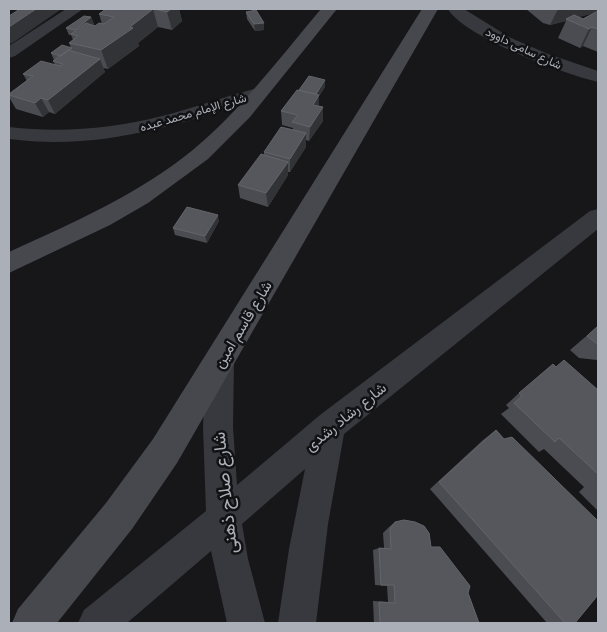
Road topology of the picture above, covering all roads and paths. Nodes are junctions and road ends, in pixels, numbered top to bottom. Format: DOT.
graph roads {
  1 [pos="76,9"];
  2 [pos="329,9"];
  3 [pos="430,9"];
  4 [pos="455,9"];
  5 [pos="14,56"];
  6 [pos="9,69"];
  7 [pos="598,76"];
  8 [pos="258,93"];
  9 [pos="9,134"];
  10 [pos="598,217"];
  11 [pos="9,263"];
  12 [pos="220,361"];
  13 [pos="331,426"];
  14 [pos="224,518"];
  15 [pos="32,623"];
  16 [pos="97,623"];
  17 [pos="246,623"];
  18 [pos="297,623"];
  1 -- 5 [label="street"];
  2 -- 8 [label="main road"];
  3 -- 12 [label="main road, شارع قاسم امين"];
  4 -- 7 [label="street, شارع سامى داوود"];
  5 -- 6 [label="street"];
  8 -- 9 [label="street, شارع الإمام محمد عبده"];
  8 -- 11 [label="main road"];
  10 -- 13 [label="street, شارع رشاد رشدى"];
  12 -- 14 [label="street, شارع صلاح ذهنى"];
  12 -- 15 [label="main road, شارع قاسم امين"];
  13 -- 14 [label="street, شارع رشاد رشدى"];
  13 -- 18 [label="street"];
  14 -- 16 [label="street, شارع رشاد رشدى"];
  14 -- 17 [label="street, شارع صلاح ذهنى"];
}
